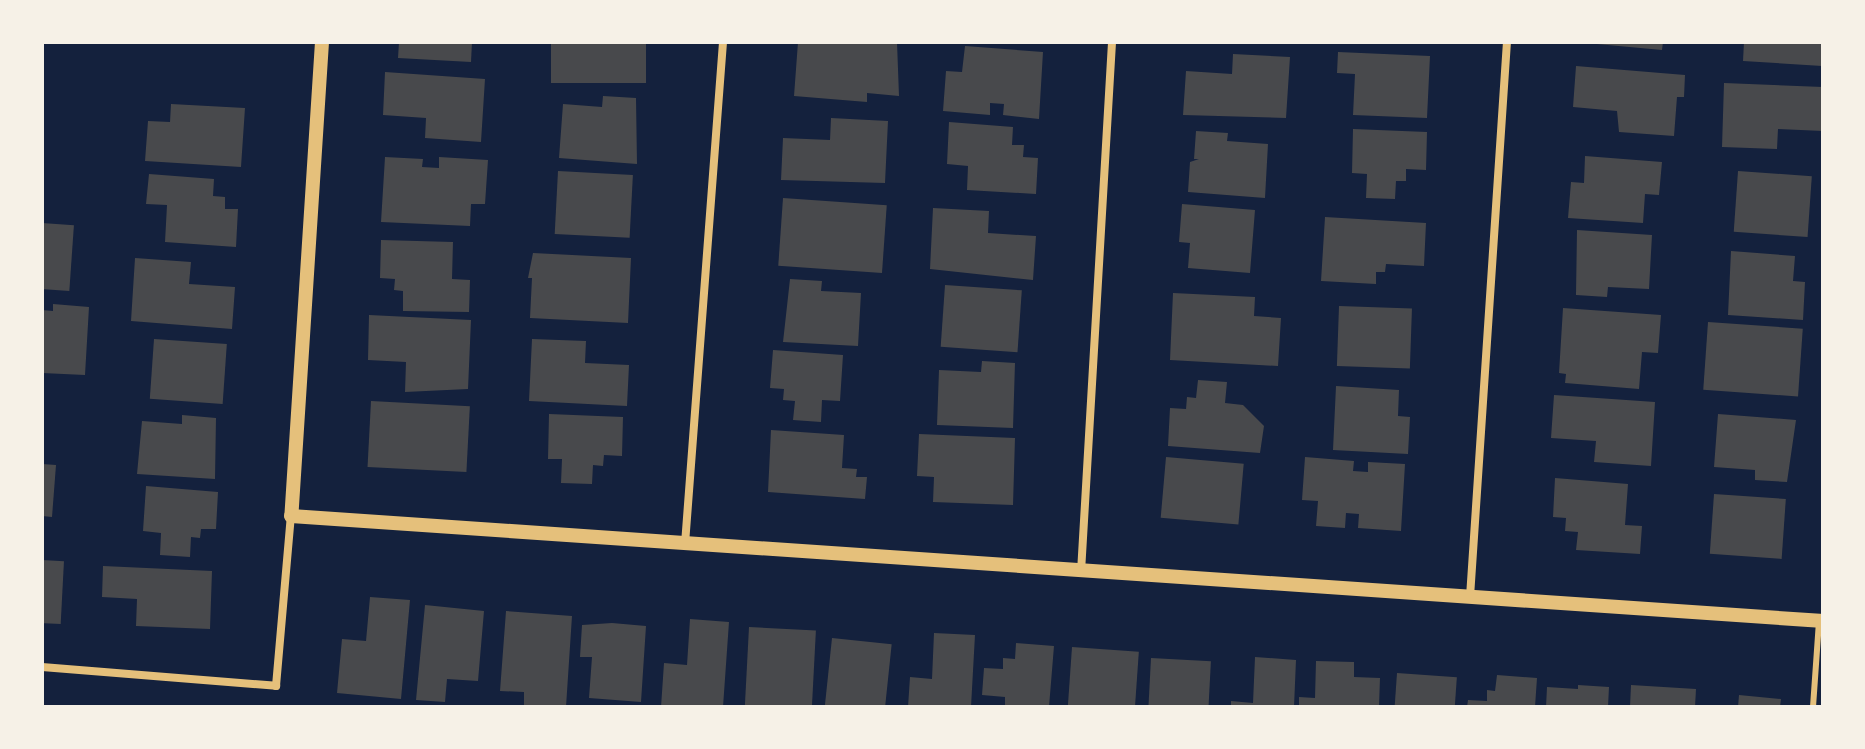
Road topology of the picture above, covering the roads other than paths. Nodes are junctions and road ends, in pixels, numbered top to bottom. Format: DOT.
graph roads {
  1 [pos="322,42"];
  2 [pos="723,42"];
  3 [pos="1112,42"];
  4 [pos="1507,42"];
  5 [pos="291,516"];
  6 [pos="685,545"];
  7 [pos="1080,573"];
  8 [pos="1470,597"];
  9 [pos="1821,621"];
  10 [pos="42,667"];
  11 [pos="1813,707"];
  1 -- 5 [label="street"];
  2 -- 6 [label="street"];
  3 -- 7 [label="street"];
  4 -- 8 [label="street"];
  5 -- 6 [label="street"];
  5 -- 10 [label="street"];
  6 -- 7 [label="street"];
  7 -- 8 [label="street"];
  8 -- 9 [label="street"];
  9 -- 11 [label="lane"];
}
